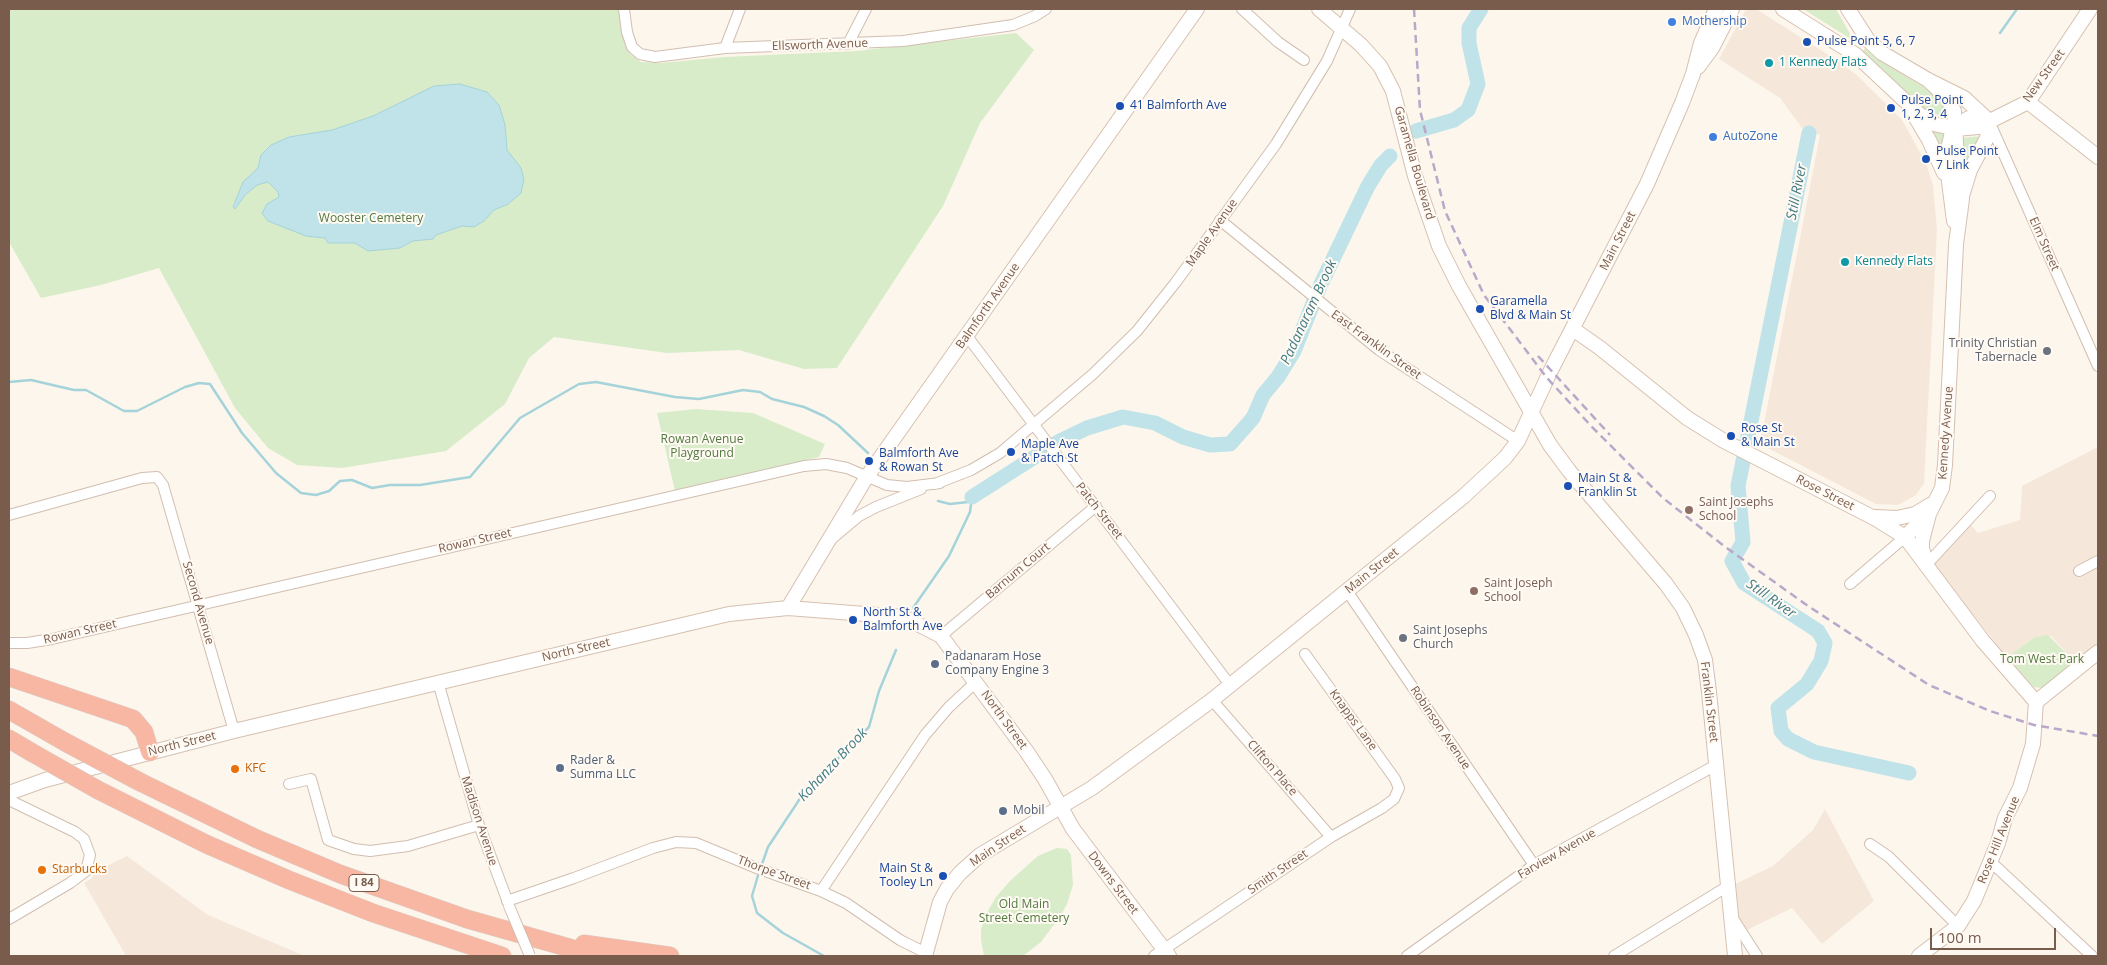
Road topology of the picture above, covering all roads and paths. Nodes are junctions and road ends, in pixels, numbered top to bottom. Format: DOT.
graph roads {
  1 [pos="624,9"];
  2 [pos="740,9"];
  3 [pos="866,9"];
  4 [pos="1046,9"];
  5 [pos="1197,9"];
  6 [pos="1242,9"];
  7 [pos="1319,9"];
  8 [pos="1350,9"];
  9 [pos="1716,9"];
  10 [pos="1732,9"];
  11 [pos="1783,9"];
  12 [pos="1848,9"];
  13 [pos="2090,9"];
  14 [pos="1342,27"];
  15 [pos="848,44"];
  16 [pos="725,48"];
  17 [pos="1304,60"];
  18 [pos="1693,74"];
  19 [pos="1928,80"];
  20 [pos="2028,102"];
  21 [pos="1910,107"];
  22 [pos="1989,121"];
  23 [pos="1956,129"];
  24 [pos="2098,157"];
  25 [pos="1956,196"];
  26 [pos="1220,220"];
  27 [pos="1573,329"];
  28 [pos="967,336"];
  29 [pos="2098,366"];
  30 [pos="1532,412"];
  31 [pos="1033,425"];
  32 [pos="1518,441"];
  33 [pos="866,478"];
  34 [pos="940,483"];
  35 [pos="1990,496"];
  36 [pos="1096,506"];
  37 [pos="1933,508"];
  38 [pos="9,515"];
  39 [pos="1871,517"];
  40 [pos="1905,537"];
  41 [pos="826,545"];
  42 [pos="2098,561"];
  43 [pos="1927,564"];
  44 [pos="2079,571"];
  45 [pos="1850,584"];
  46 [pos="1347,591"];
  47 [pos="198,604"];
  48 [pos="788,608"];
  49 [pos="941,636"];
  50 [pos="9,643"];
  51 [pos="2098,652"];
  52 [pos="1305,654"];
  53 [pos="9,677"];
  54 [pos="438,682"];
  55 [pos="976,682"];
  56 [pos="1230,685"];
  57 [pos="1212,700"];
  58 [pos="2036,702"];
  59 [pos="9,710"];
  60 [pos="234,731"];
  61 [pos="9,739"];
  62 [pos="150,752"];
  63 [pos="1716,765"];
  64 [pos="289,784"];
  65 [pos="1399,788"];
  66 [pos="9,793"];
  67 [pos="9,800"];
  68 [pos="1062,807"];
  69 [pos="479,825"];
  70 [pos="1331,837"];
  71 [pos="1870,844"];
  72 [pos="1990,862"];
  73 [pos="1534,865"];
  74 [pos="1728,886"];
  75 [pos="822,891"];
  76 [pos="508,903"];
  77 [pos="1731,916"];
  78 [pos="9,919"];
  79 [pos="467,919"];
  80 [pos="1958,926"];
  81 [pos="1162,954"];
  82 [pos="925,955"];
  83 [pos="502,956"];
  84 [pos="530,956"];
  85 [pos="598,956"];
  86 [pos="670,956"];
  87 [pos="1407,956"];
  88 [pos="1614,956"];
  89 [pos="1735,956"];
  90 [pos="1757,956"];
  91 [pos="1919,956"];
  92 [pos="2092,956"];
  1 -- 16 [label="street, Ellsworth Avenue"];
  2 -- 16 [label="street"];
  3 -- 15 [label="street"];
  4 -- 15 [label="street, Ellsworth Avenue"];
  5 -- 28 [label="main road, Balmforth Avenue"];
  6 -- 17 [label="street"];
  7 -- 14 [label="main road, Garamella Boulevard"];
  8 -- 14 [label="street, Maple Avenue"];
  9 -- 18 [label="main road, Main Street"];
  10 -- 18 [label="main road, Main Street"];
  11 -- 21 [label="main road"];
  12 -- 19 [label="main road, Elm Street"];
  13 -- 20 [label="main road, New Street"];
  14 -- 26 [label="street, Maple Avenue"];
  14 -- 30 [label="main road, Garamella Boulevard"];
  15 -- 16 [label="street, Ellsworth Avenue"];
  18 -- 27 [label="main road, Main Street"];
  19 -- 22 [label="main road, Elm Street"];
  19 -- 23 [label="main road"];
  20 -- 22 [label="main road, New Street"];
  20 -- 24 [label="main road"];
  21 -- 23 [label="main road"];
  21 -- 25 [label="main road"];
  22 -- 23 [label="main road, New Street"];
  22 -- 25 [label="main road"];
  22 -- 29 [label="street, Elm Street"];
  23 -- 25 [label="main road, Kennedy Avenue"];
  25 -- 37 [label="main road, Kennedy Avenue"];
  26 -- 31 [label="street, Maple Avenue"];
  26 -- 32 [label="street, East Franklin Street"];
  27 -- 30 [label="main road, Main Street"];
  27 -- 39 [label="main road, Rose Street"];
  28 -- 31 [label="street, Patch Street"];
  28 -- 33 [label="main road, Balmforth Avenue"];
  30 -- 32 [label="main road, Main Street"];
  30 -- 63 [label="main road, Franklin Street"];
  31 -- 34 [label="street, Rowan Street"];
  31 -- 36 [label="street, Patch Street"];
  32 -- 46 [label="main road, Main Street"];
  33 -- 34 [label="street, Rowan Street"];
  33 -- 41 [label="main road, Balmforth Avenue"];
  33 -- 47 [label="street, Rowan Street"];
  34 -- 41 [label="street, Rowan Street"];
  35 -- 43 [label="street"];
  36 -- 49 [label="street, Barnum Court"];
  36 -- 56 [label="street, Patch Street"];
  37 -- 39 [label="main road"];
  37 -- 40 [label="main road, Kennedy Avenue"];
  37 -- 43 [label="main road"];
  38 -- 47 [label="street, Second Avenue"];
  39 -- 40 [label="main road, Rose Street"];
  40 -- 43 [label="main road, Rose Street"];
  40 -- 45 [label="street, Kennedy Avenue"];
  41 -- 48 [label="main road, Balmforth Avenue"];
  42 -- 44 [label="street"];
  43 -- 58 [label="main road, Rose Street"];
  46 -- 56 [label="main road, Main Street"];
  46 -- 73 [label="street, Robinson Avenue"];
  47 -- 50 [label="street, Rowan Street"];
  47 -- 60 [label="street, Second Avenue"];
  48 -- 49 [label="main road, North Street"];
  48 -- 54 [label="main road, North Street"];
  49 -- 55 [label="main road, North Street"];
  51 -- 58 [label="main road"];
  52 -- 65 [label="street, Knapps Lane"];
  53 -- 62 [label="highway"];
  54 -- 60 [label="main road, North Street"];
  54 -- 69 [label="street, Madison Avenue"];
  55 -- 68 [label="main road, North Street"];
  55 -- 75 [label="street, Thorpe Street"];
  56 -- 57 [label="main road, Main Street"];
  57 -- 68 [label="main road, Main Street"];
  57 -- 70 [label="street, Clifton Place"];
  58 -- 72 [label="main road, Rose Hill Avenue"];
  59 -- 79 [label="highway, I 84, bridge"];
  60 -- 62 [label="main road, North Street"];
  61 -- 83 [label="highway, I 84, bridge"];
  62 -- 66 [label="main road, North Street"];
  63 -- 73 [label="street, Farview Avenue"];
  63 -- 74 [label="main road, Franklin Street"];
  64 -- 69 [label="street"];
  65 -- 70 [label="street, Smith Street"];
  67 -- 78 [label="street"];
  68 -- 81 [label="main road, Downs Street"];
  68 -- 82 [label="main road, Main Street"];
  69 -- 76 [label="street, Madison Avenue"];
  70 -- 81 [label="street, Smith Street"];
  71 -- 80 [label="street"];
  72 -- 80 [label="main road, Rose Hill Avenue"];
  72 -- 92 [label="street"];
  73 -- 87 [label="street, Farview Avenue"];
  74 -- 77 [label="main road, Franklin Street"];
  74 -- 88 [label="street"];
  75 -- 76 [label="street, Thorpe Street"];
  75 -- 82 [label="street"];
  76 -- 84 [label="street, Madison Avenue, bridge"];
  77 -- 89 [label="main road, Franklin Street"];
  77 -- 90 [label="street"];
  79 -- 85 [label="highway, I 84"];
  79 -- 86 [label="highway"];
  80 -- 91 [label="main road, Rose Hill Avenue"];
}
